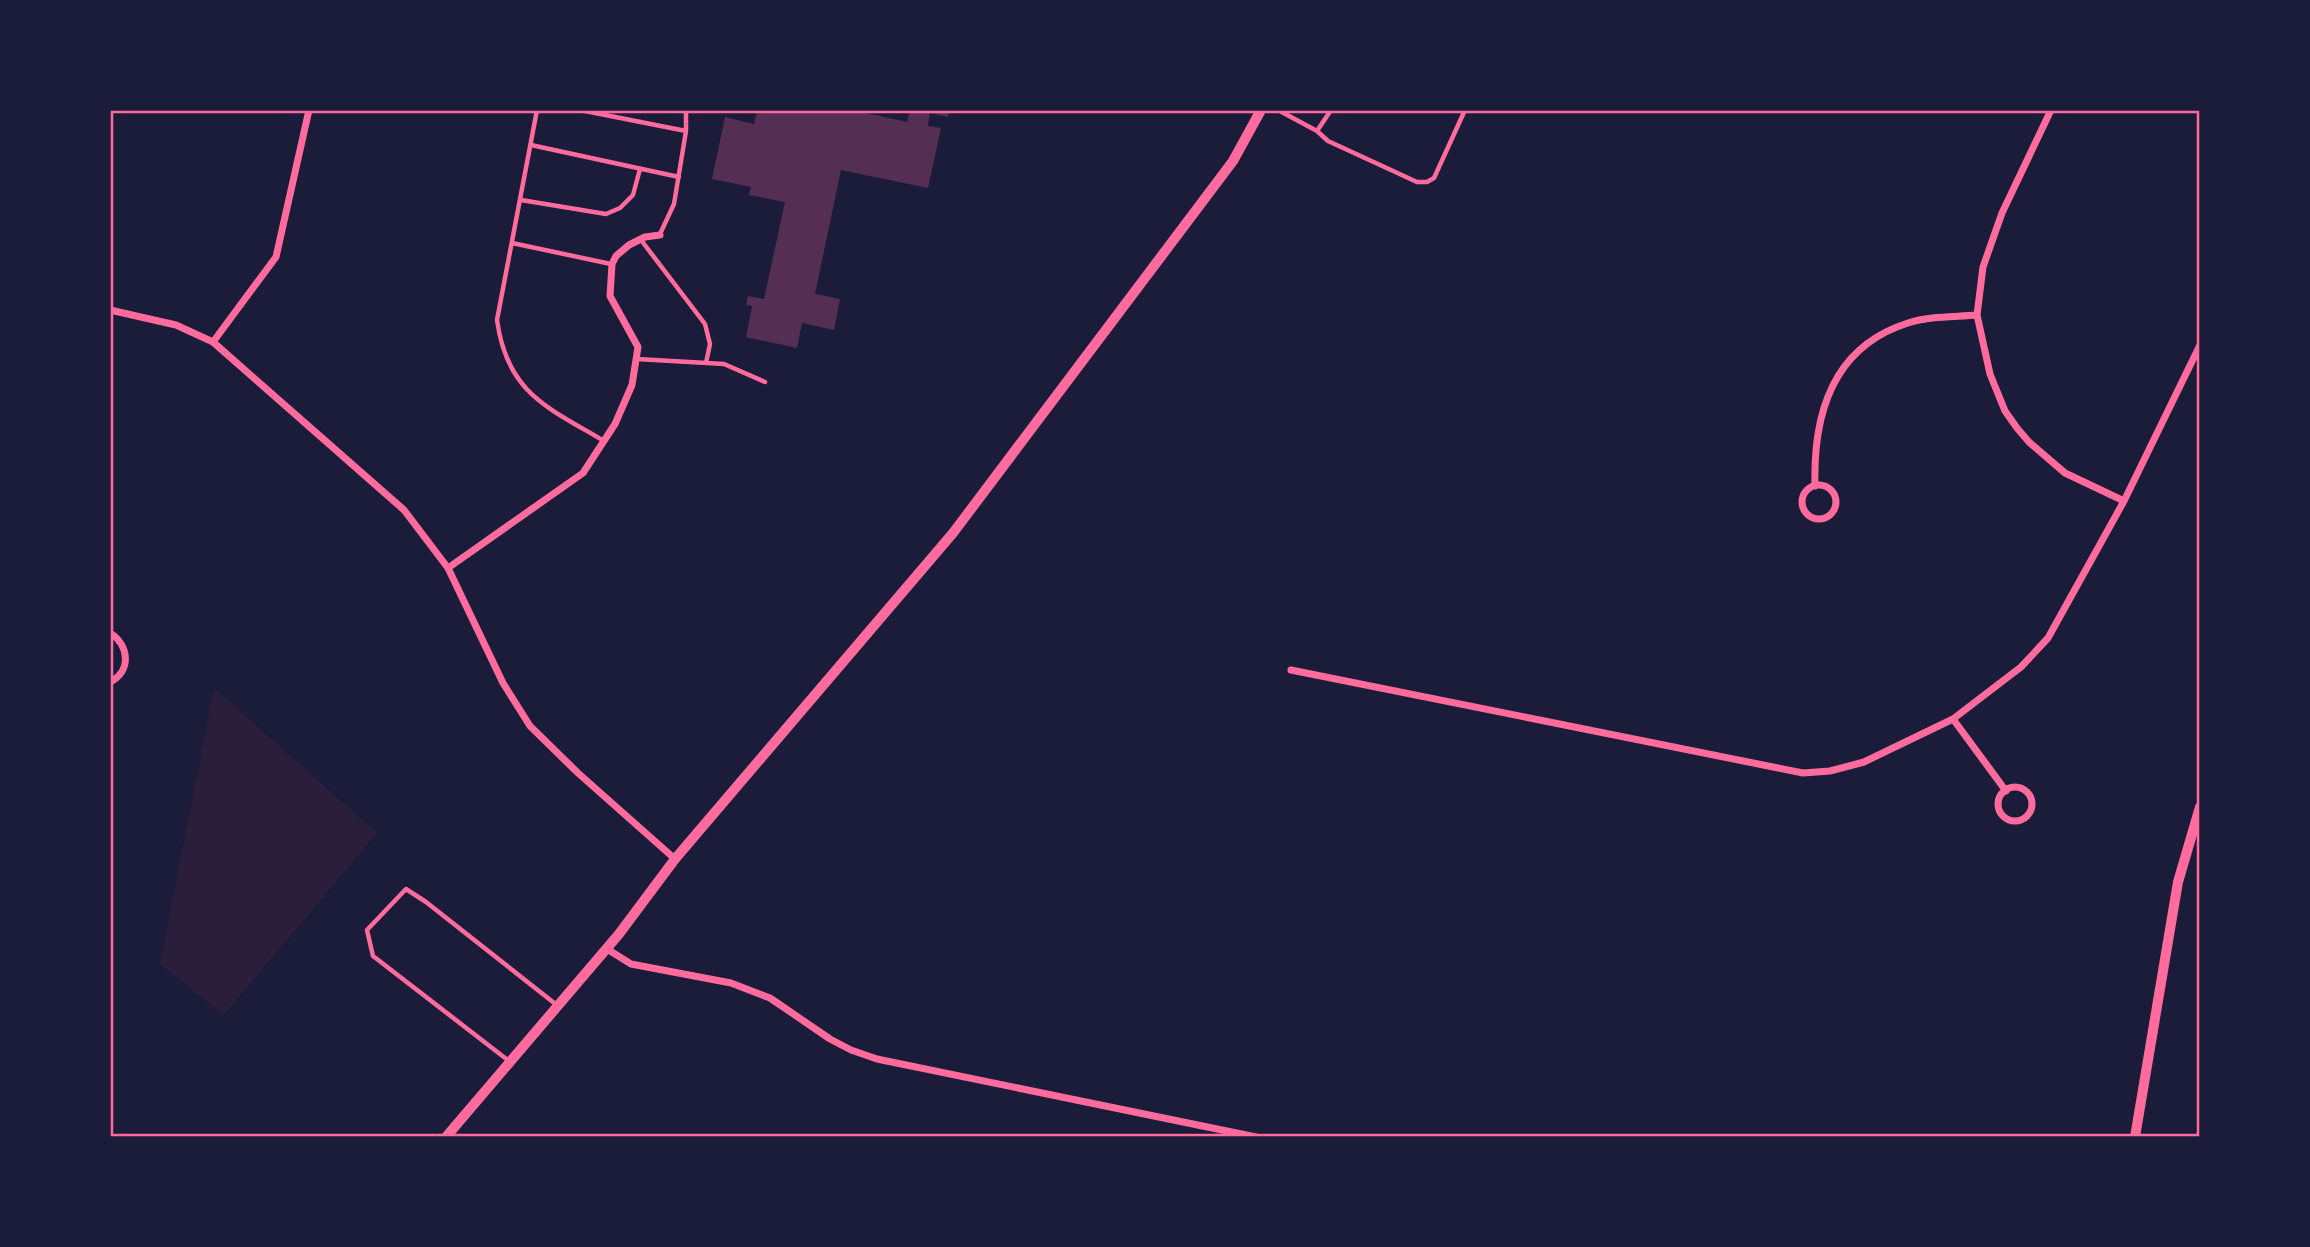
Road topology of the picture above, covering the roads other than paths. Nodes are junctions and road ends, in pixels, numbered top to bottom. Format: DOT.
graph roads {
  1 [pos="309,110"];
  2 [pos="537,110"];
  3 [pos="580,110"];
  4 [pos="686,110"];
  5 [pos="1261,110"];
  6 [pos="1278,110"];
  7 [pos="1331,110"];
  8 [pos="1465,110"];
  9 [pos="2051,110"];
  10 [pos="686,131"];
  11 [pos="1317,131"];
  12 [pos="531,145"];
  13 [pos="640,169"];
  14 [pos="679,177"];
  15 [pos="521,200"];
  16 [pos="660,235"];
  17 [pos="641,239"];
  18 [pos="512,243"];
  19 [pos="612,264"];
  20 [pos="110,310"];
  21 [pos="1977,315"];
  22 [pos="213,342"];
  23 [pos="2200,345"];
  24 [pos="636,359"];
  25 [pos="706,363"];
  26 [pos="765,382"];
  27 [pos="604,441"];
  28 [pos="1815,486"];
  29 [pos="2124,501"];
  30 [pos="448,568"];
  31 [pos="110,633"];
  32 [pos="1291,670"];
  33 [pos="110,682"];
  34 [pos="1953,719"];
  35 [pos="2006,791"];
  36 [pos="2200,807"];
  37 [pos="675,859"];
  38 [pos="607,949"];
  39 [pos="558,1006"];
  40 [pos="510,1062"];
  41 [pos="446,1137"];
  42 [pos="1256,1137"];
  43 [pos="2135,1137"];
  1 -- 22 [label="street"];
  2 -- 12 [label="lane"];
  3 -- 10 [label="lane"];
  4 -- 10 [label="lane"];
  5 -- 37 [label="street"];
  6 -- 11 [label="lane"];
  7 -- 11 [label="lane"];
  8 -- 11 [label="lane"];
  9 -- 21 [label="street"];
  10 -- 14 [label="lane"];
  12 -- 13 [label="lane"];
  12 -- 15 [label="lane"];
  13 -- 14 [label="lane"];
  13 -- 15 [label="lane"];
  14 -- 16 [label="lane"];
  15 -- 18 [label="lane"];
  16 -- 17 [label="street"];
  17 -- 19 [label="street"];
  17 -- 25 [label="lane"];
  18 -- 19 [label="lane"];
  18 -- 27 [label="lane"];
  19 -- 24 [label="street"];
  20 -- 22 [label="street"];
  21 -- 28 [label="street"];
  21 -- 29 [label="street"];
  22 -- 30 [label="street"];
  23 -- 29 [label="street"];
  24 -- 25 [label="lane"];
  24 -- 27 [label="street"];
  25 -- 26 [label="lane"];
  27 -- 30 [label="street"];
  28 -- 28 [label="street"];
  29 -- 34 [label="street"];
  30 -- 37 [label="street"];
  31 -- 33 [label="street"];
  32 -- 34 [label="street"];
  34 -- 35 [label="street"];
  35 -- 35 [label="street"];
  36 -- 43 [label="street"];
  37 -- 38 [label="street"];
  38 -- 39 [label="street"];
  38 -- 42 [label="street"];
  39 -- 40 [label="street"];
  39 -- 40 [label="lane"];
  40 -- 41 [label="street"];
}
